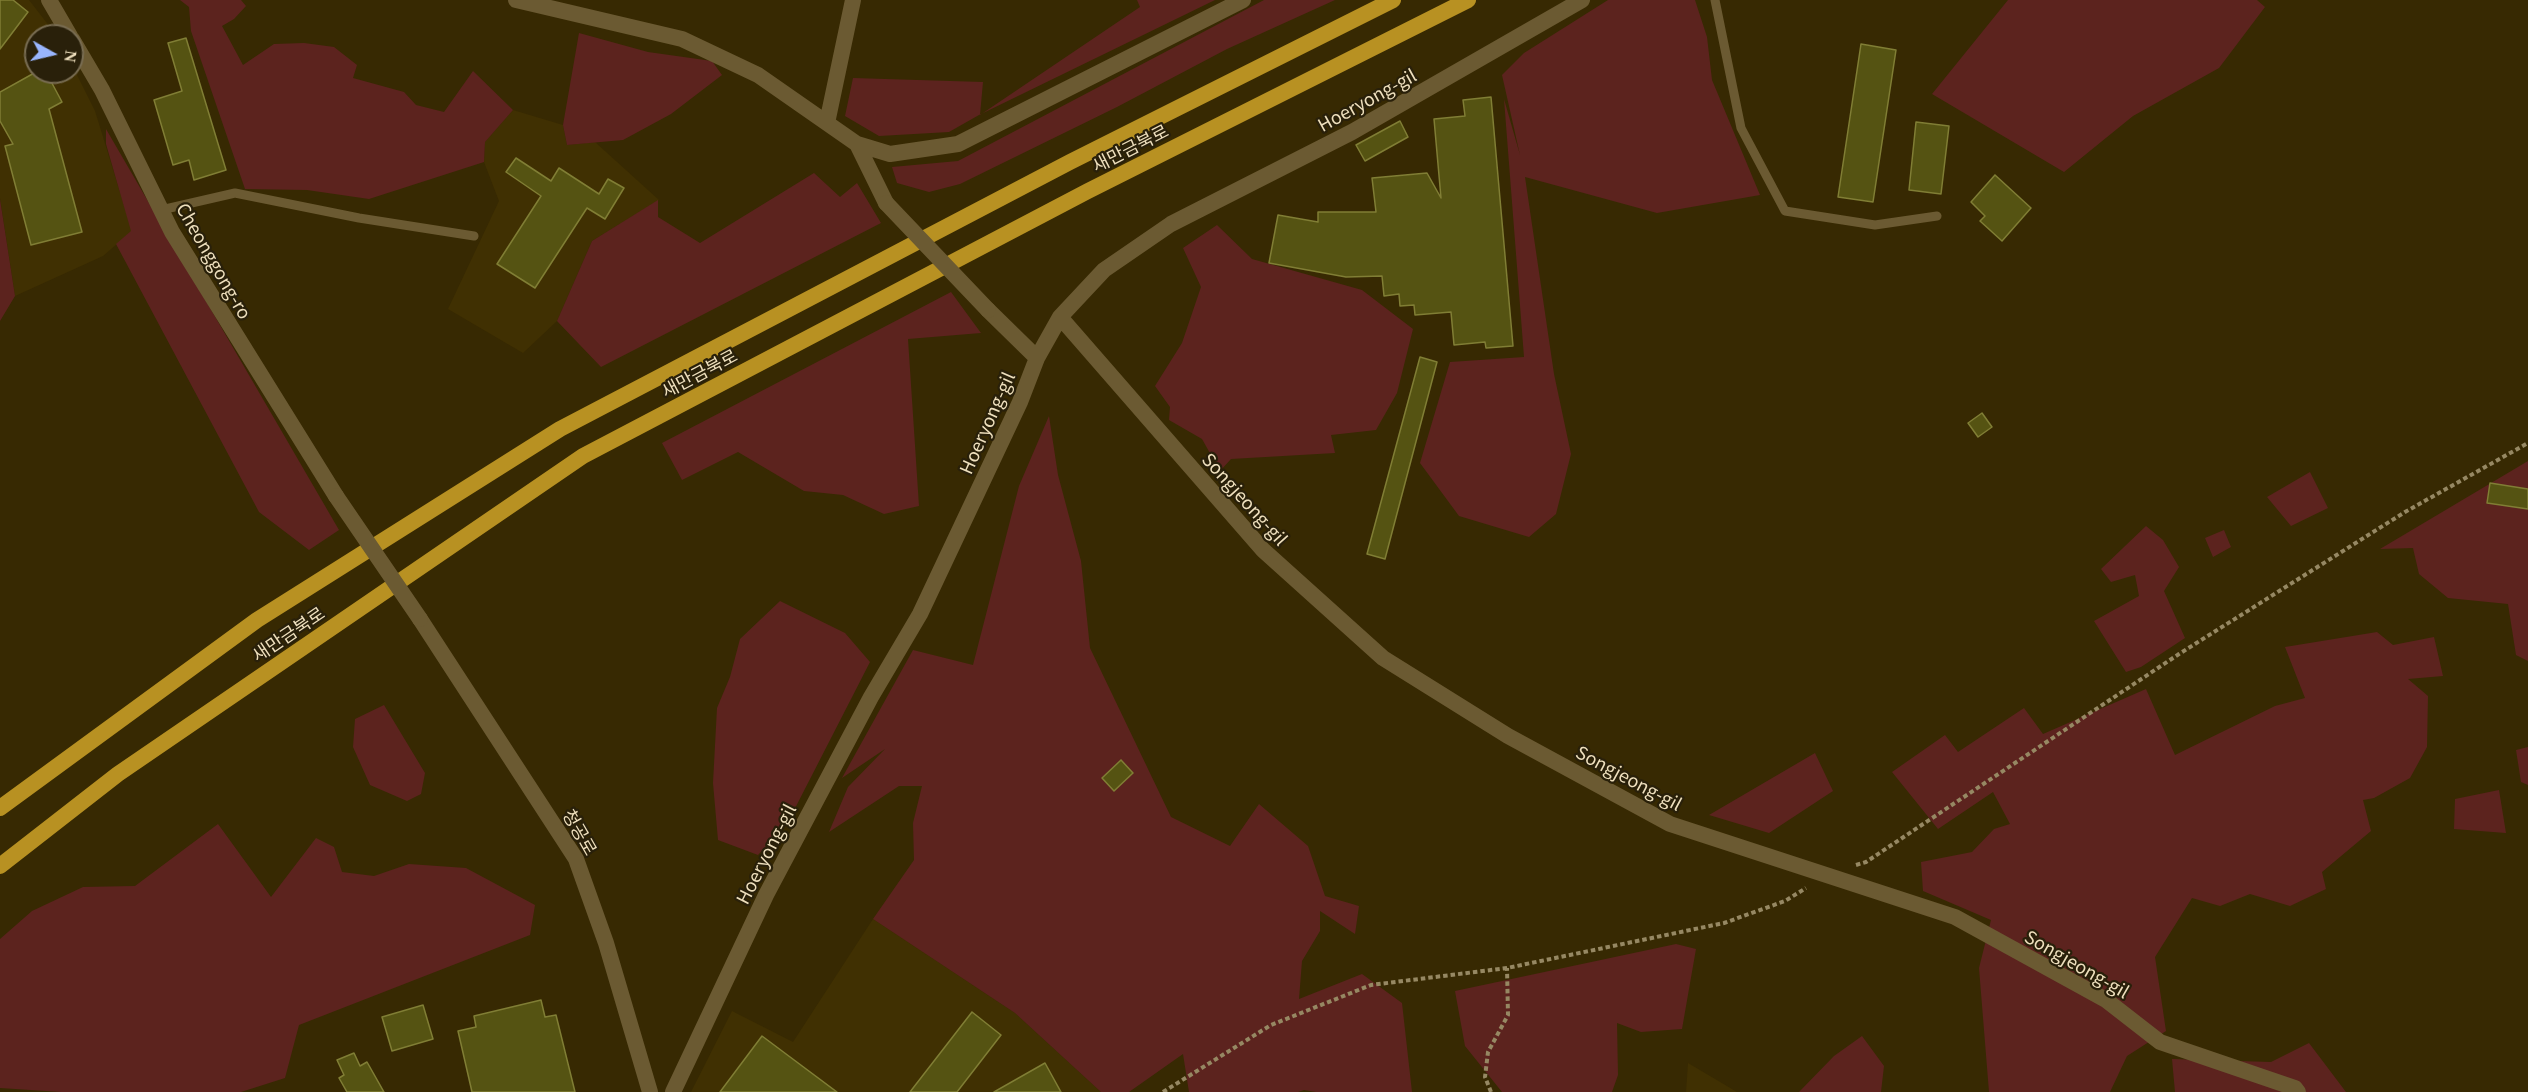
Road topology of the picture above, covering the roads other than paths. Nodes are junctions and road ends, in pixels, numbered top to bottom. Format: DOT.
graph roads {
  1 [pos="49,0"];
  2 [pos="516,0"];
  3 [pos="853,0"];
  4 [pos="1243,0"];
  5 [pos="1393,0"];
  6 [pos="1468,0"];
  7 [pos="1582,0"];
  8 [pos="1715,0"];
  9 [pos="63,24"];
  10 [pos="84,60"];
  11 [pos="827,123"];
  12 [pos="857,144"];
  13 [pos="161,210"];
  14 [pos="1937,216"];
  15 [pos="474,236"];
  16 [pos="1060,317"];
  17 [pos="1037,358"];
  18 [pos="420,619"];
  19 [pos="17,795"];
  20 [pos="0,803"];
  21 [pos="0,808"];
  22 [pos="2,866"];
  23 [pos="650,1092"];
  24 [pos="673,1092"];
  25 [pos="2298,1092"];
  1 -- 9 [label="street, Cheonggong-ro"];
  2 -- 11 [label="street"];
  3 -- 11 [label="street"];
  4 -- 12 [label="street"];
  5 -- 19 [label="highway, 새만금북로"];
  6 -- 22 [label="highway, 새만금북로"];
  7 -- 16 [label="street, Hoeryong-gil"];
  8 -- 14 [label="lane"];
  10 -- 13 [label="street, Cheonggong-ro"];
  11 -- 12 [label="street"];
  12 -- 17 [label="street, bridge"];
  13 -- 15 [label="lane"];
  13 -- 18 [label="street, Cheonggong-ro, bridge"];
  16 -- 17 [label="street, Hoeryong-gil"];
  16 -- 25 [label="street, Songjeong-gil"];
  17 -- 24 [label="street, Hoeryong-gil"];
  18 -- 23 [label="street, 청공로"];
  19 -- 20 [label="highway"];
  19 -- 21 [label="highway, 새만금북로"];
}
